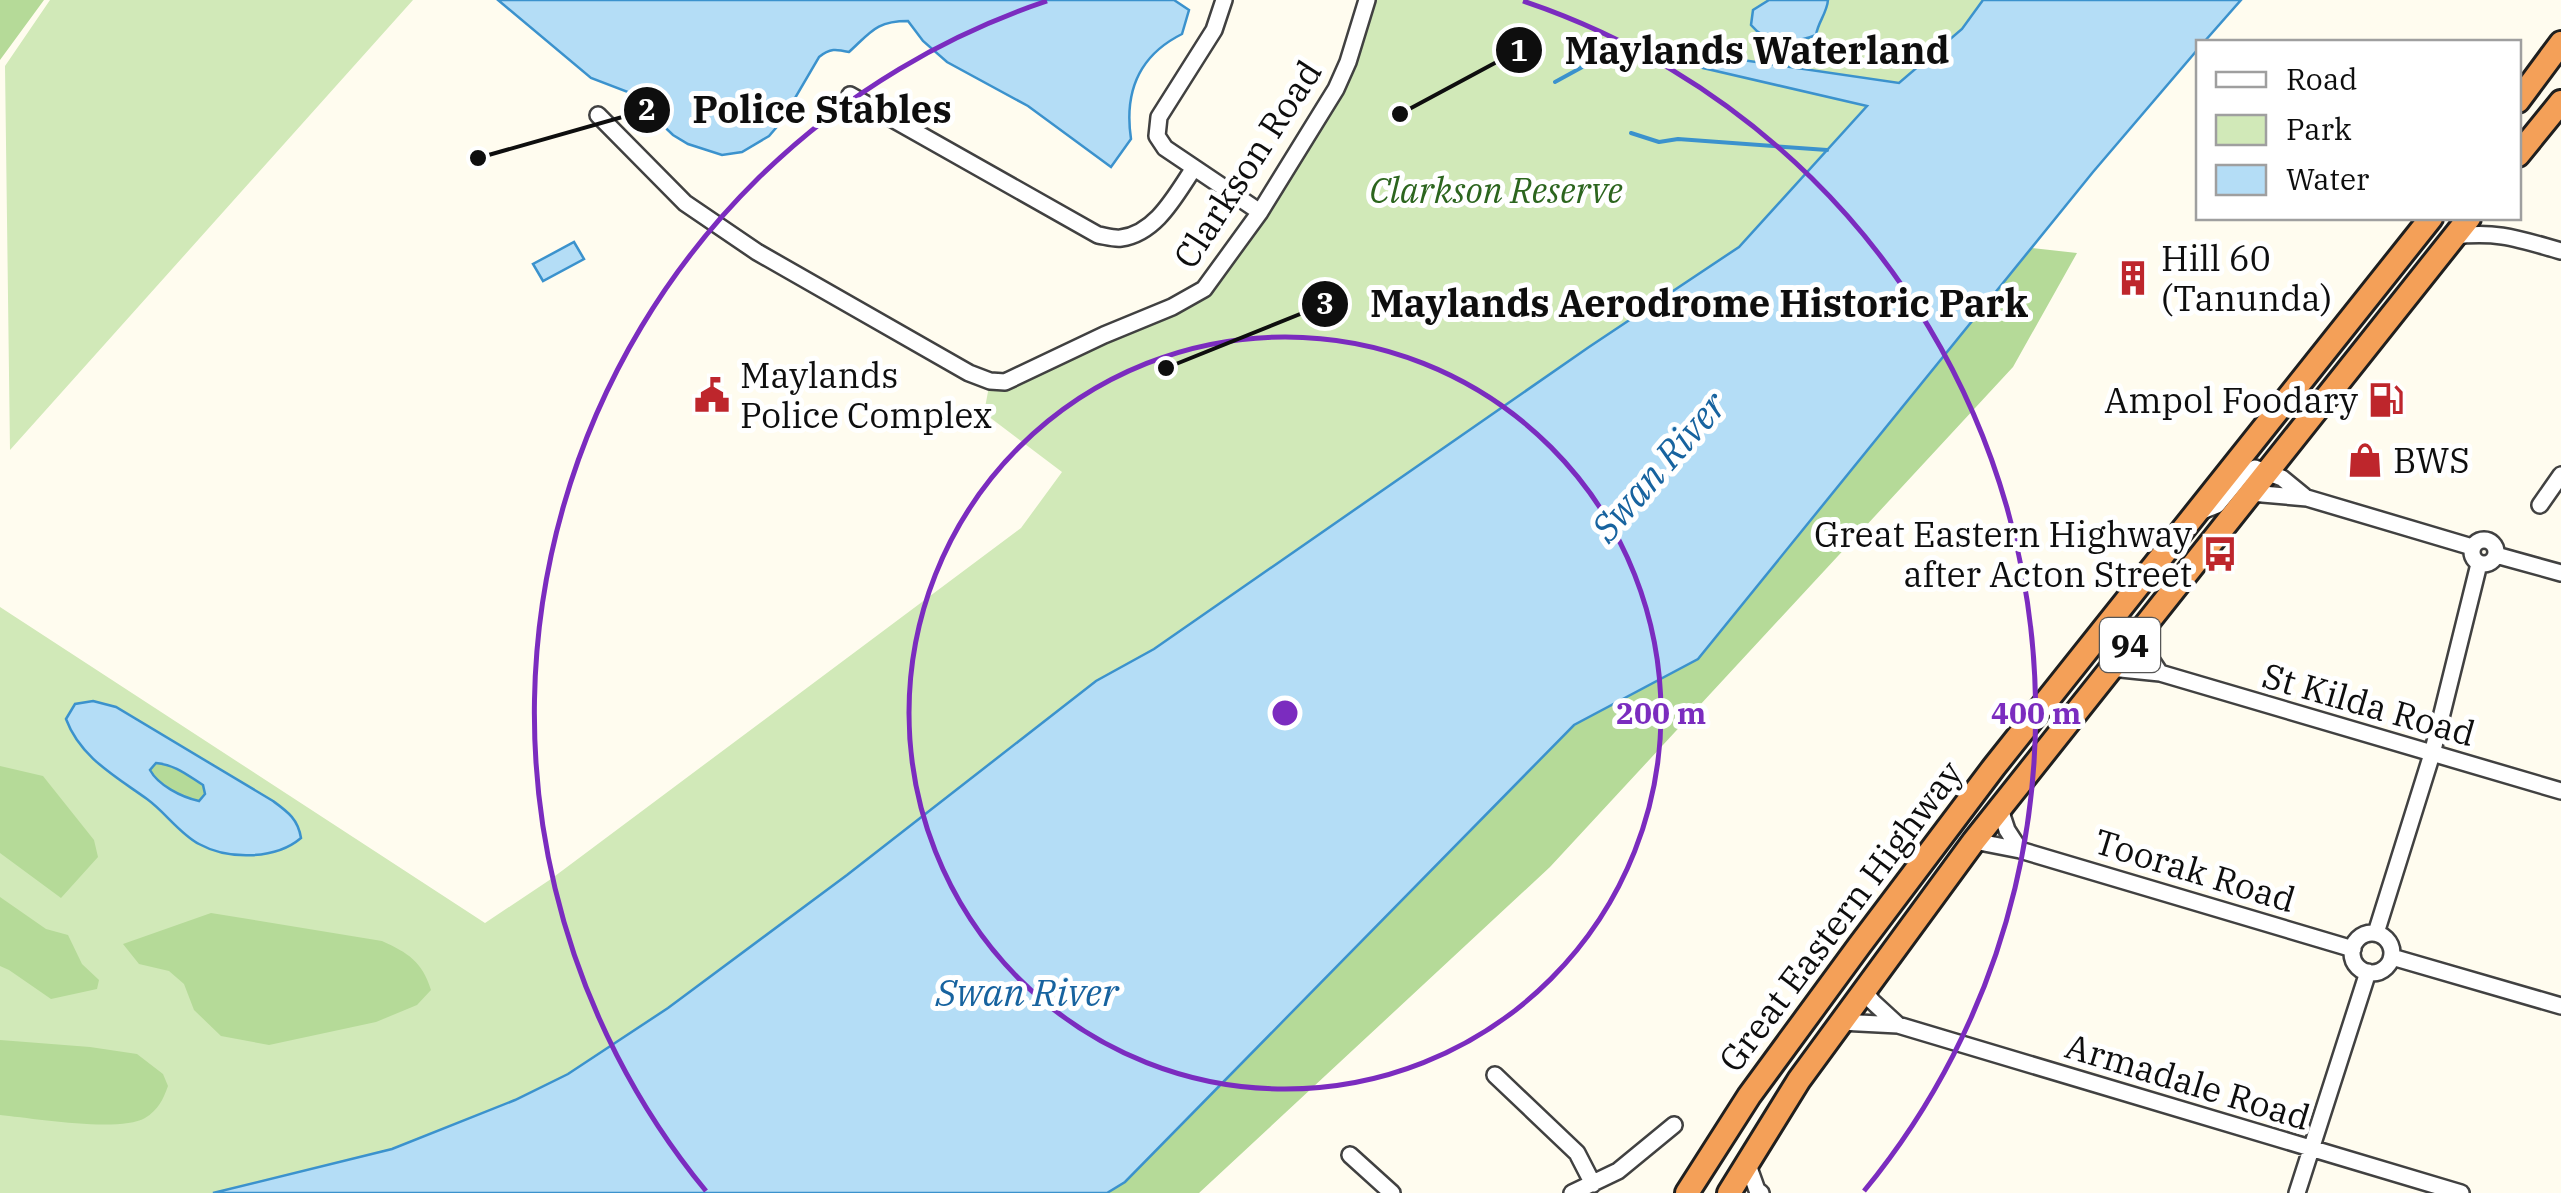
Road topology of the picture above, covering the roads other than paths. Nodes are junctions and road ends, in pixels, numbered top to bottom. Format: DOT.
graph roads {
  1 [pos="1224,0"];
  2 [pos="1367,0"];
  3 [pos="2561,42"];
  4 [pos="850,95"];
  5 [pos="2521,98"];
  6 [pos="2561,102"];
  7 [pos="598,115"];
  8 [pos="2521,151"];
  9 [pos="1194,168"];
  10 [pos="1260,212"];
  11 [pos="2429,220"];
  12 [pos="2497,220"];
  13 [pos="2462,227"];
  14 [pos="2505,235"];
  15 [pos="2561,250"];
  16 [pos="2267,472"];
  17 [pos="2561,475"];
  18 [pos="2251,492"];
  19 [pos="2307,498"];
  20 [pos="2540,504"];
  21 [pos="2196,514"];
  22 [pos="2472,547"];
  23 [pos="2496,555"];
  24 [pos="2479,564"];
  25 [pos="2561,573"];
  26 [pos="2137,638"];
  27 [pos="2111,668"];
  28 [pos="2160,673"];
  29 [pos="2432,754"];
  30 [pos="2561,791"];
  31 [pos="2000,809"];
  32 [pos="1974,842"];
  33 [pos="2020,850"];
  34 [pos="2376,933"];
  35 [pos="2352,949"];
  36 [pos="2392,957"];
  37 [pos="2368,972"];
  38 [pos="1864,990"];
  39 [pos="2561,1006"];
  40 [pos="1840,1022"];
  41 [pos="1898,1025"];
  42 [pos="1495,1074"];
  43 [pos="1674,1125"];
  44 [pos="2311,1150"];
  45 [pos="1350,1155"];
  46 [pos="1746,1162"];
  47 [pos="1593,1184"];
  48 [pos="1392,1193"];
  49 [pos="1572,1193"];
  50 [pos="1688,1193"];
  51 [pos="1729,1193"];
  52 [pos="1761,1193"];
  53 [pos="2298,1193"];
  54 [pos="2461,1193"];
  1 -- 9 [label="street"];
  2 -- 10 [label="street, Clarkson Road"];
  3 -- 5 [label="highway"];
  4 -- 9 [label="street"];
  6 -- 8 [label="highway"];
  7 -- 10 [label="street, Clarkson Road"];
  9 -- 10 [label="street"];
  11 -- 21 [label="highway, Great Eastern Highway / 94"];
  12 -- 14 [label="street"];
  13 -- 14 [label="street"];
  13 -- 16 [label="highway, Great Eastern Highway / 94"];
  14 -- 15 [label="street"];
  16 -- 18 [label="highway, Great Eastern Highway / 94"];
  16 -- 19 [label="street"];
  16 -- 21 [label="street"];
  17 -- 20 [label="street"];
  18 -- 19 [label="street"];
  18 -- 26 [label="highway, Great Eastern Highway / 94"];
  19 -- 22 [label="street"];
  21 -- 50 [label="highway, Great Eastern Highway / 94"];
  22 -- 23 [label="street"];
  22 -- 24 [label="street"];
  23 -- 24 [label="street"];
  23 -- 25 [label="street"];
  24 -- 29 [label="street"];
  26 -- 27 [label="highway, Great Eastern Highway / 94"];
  26 -- 28 [label="street"];
  27 -- 28 [label="street, St Kilda Road"];
  27 -- 31 [label="highway, Great Eastern Highway / 94"];
  28 -- 29 [label="street, St Kilda Road"];
  29 -- 30 [label="street, St Kilda Road"];
  29 -- 34 [label="street"];
  31 -- 32 [label="highway, Great Eastern Highway / 94"];
  31 -- 33 [label="street"];
  32 -- 33 [label="street, Toorak Road"];
  32 -- 38 [label="highway, Great Eastern Highway / 94"];
  33 -- 35 [label="street, Toorak Road"];
  34 -- 35 [label="street"];
  34 -- 36 [label="street"];
  35 -- 37 [label="street"];
  36 -- 37 [label="street"];
  36 -- 39 [label="street"];
  37 -- 44 [label="street"];
  38 -- 40 [label="highway, Great Eastern Highway / 94"];
  38 -- 41 [label="street, Armadale Road"];
  40 -- 41 [label="street, Armadale Road"];
  40 -- 46 [label="highway, Great Eastern Highway / 94"];
  41 -- 44 [label="street, Armadale Road"];
  42 -- 47 [label="street"];
  43 -- 47 [label="street"];
  44 -- 53 [label="street"];
  44 -- 54 [label="street, Armadale Road"];
  45 -- 48 [label="street"];
  46 -- 51 [label="highway, Great Eastern Highway / 94"];
  46 -- 52 [label="street"];
  47 -- 49 [label="street"];
}
